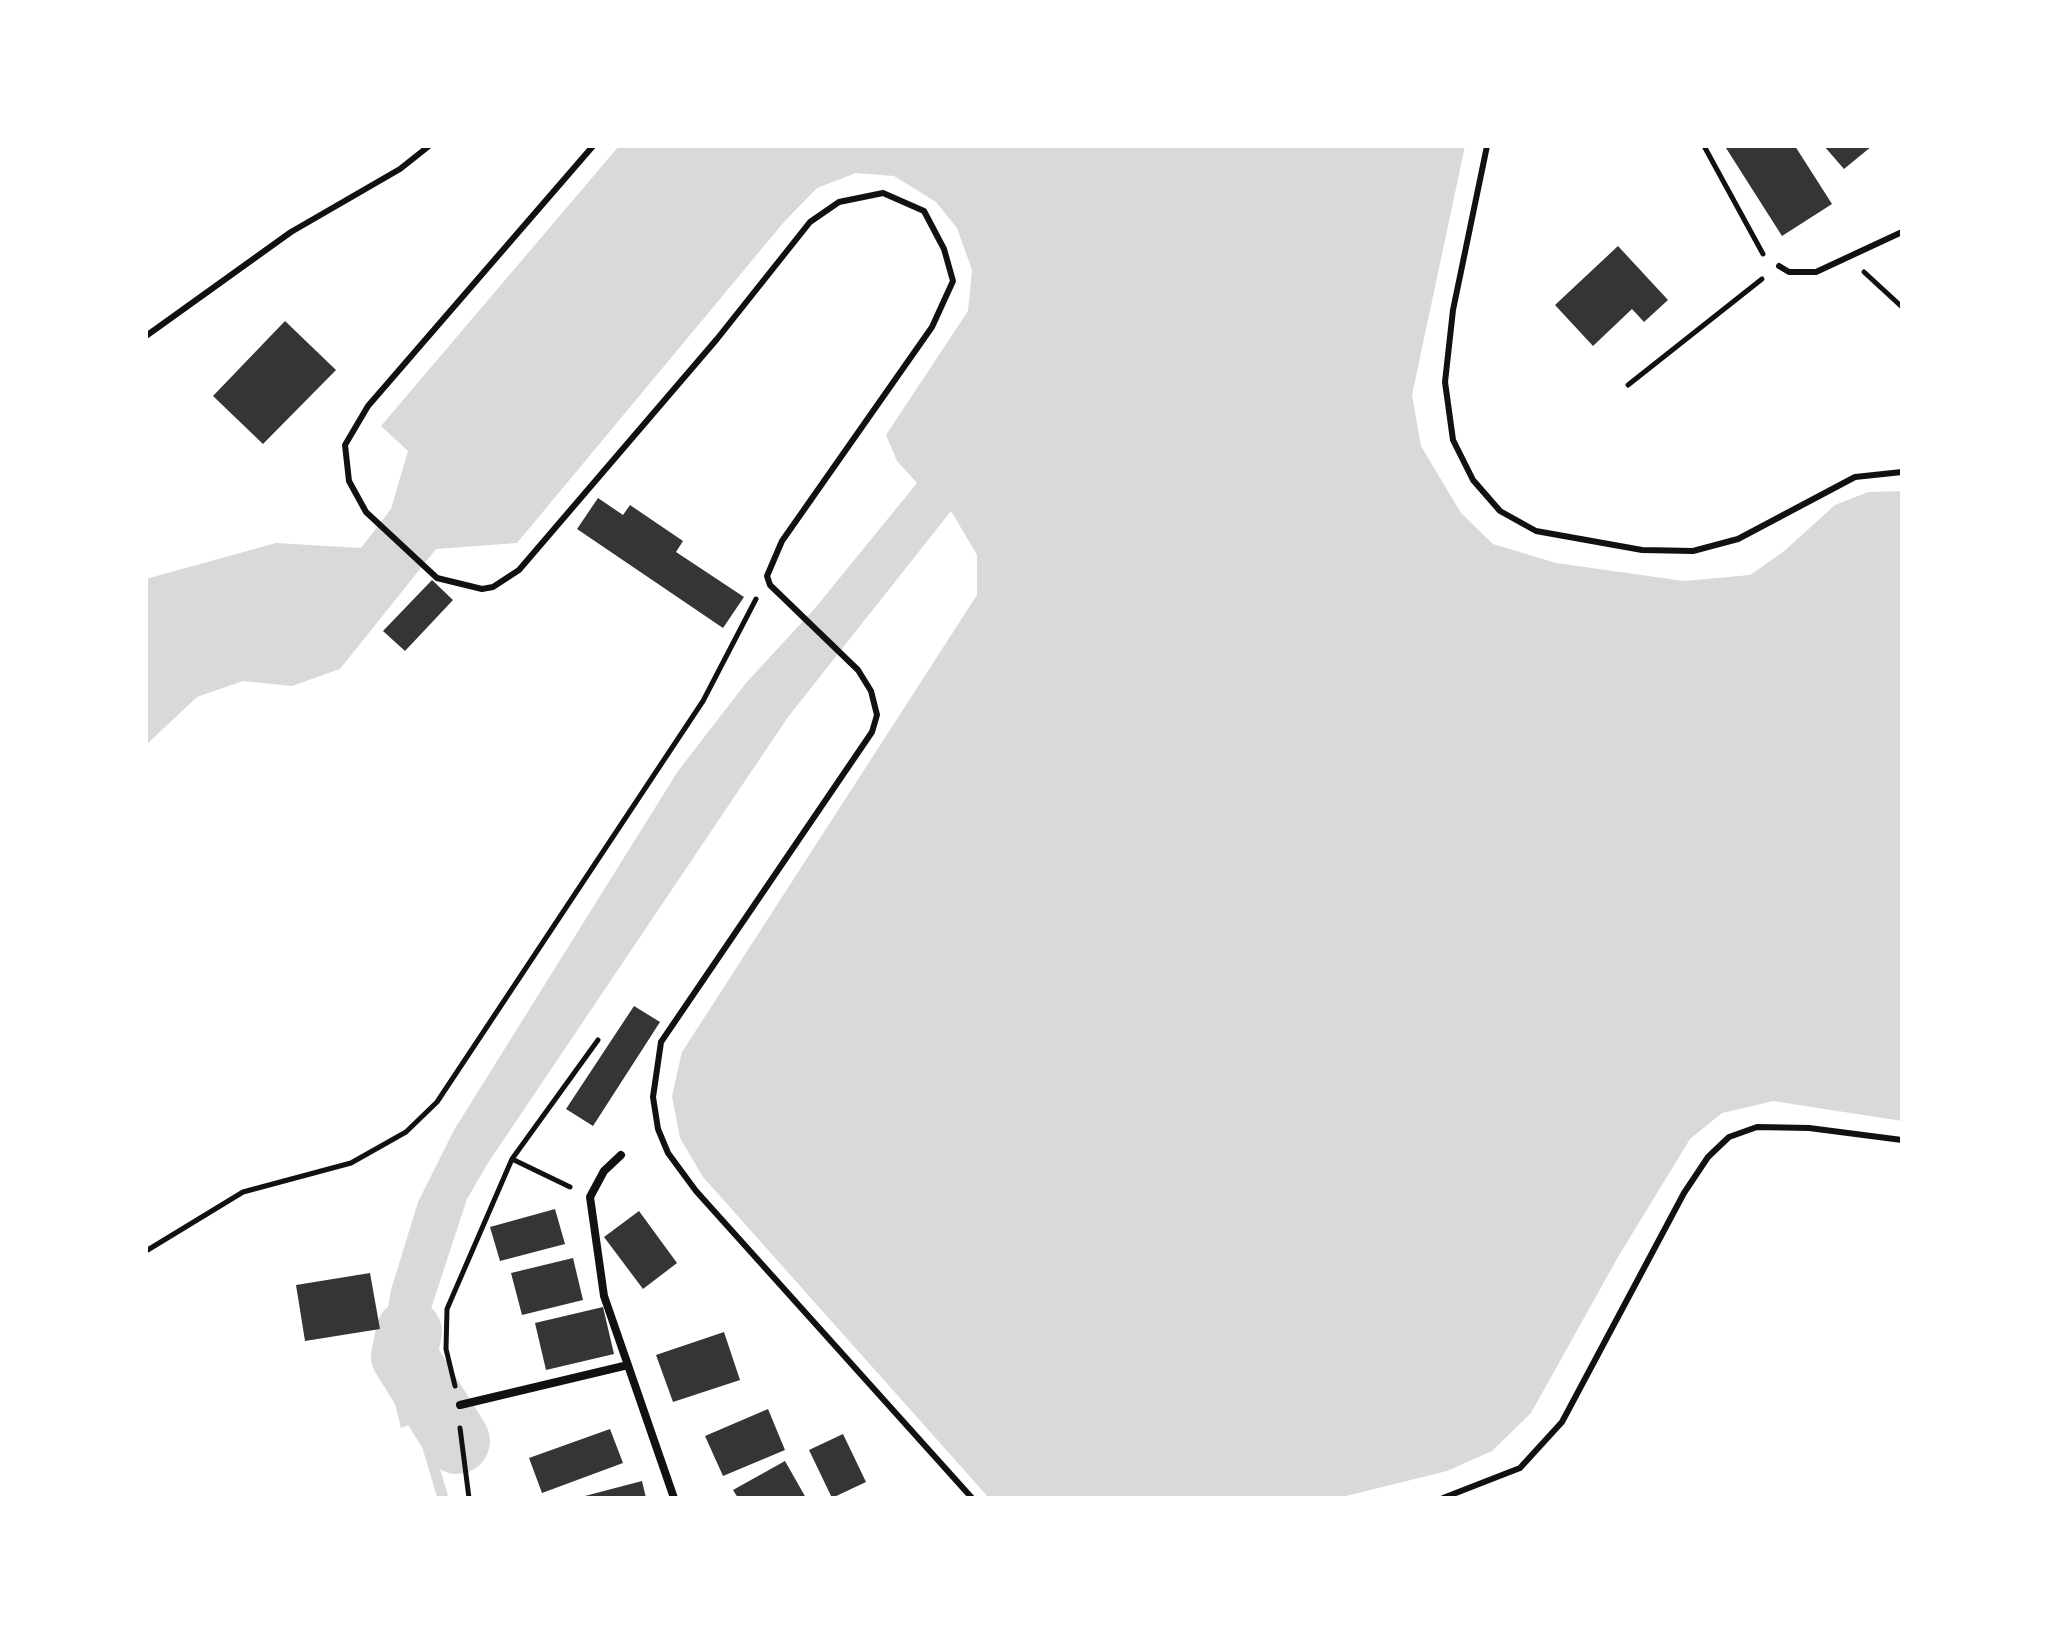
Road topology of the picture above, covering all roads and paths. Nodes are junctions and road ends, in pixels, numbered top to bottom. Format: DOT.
graph roads {
  1 [pos="429,146"];
  2 [pos="593,146"];
  3 [pos="1487,146"];
  4 [pos="1704,146"];
  5 [pos="1902,232"];
  6 [pos="1848,258"];
  7 [pos="1779,266"];
  8 [pos="1902,307"];
  9 [pos="146,336"];
  10 [pos="1628,385"];
  11 [pos="1902,472"];
  12 [pos="752,609"];
  13 [pos="598,1040"];
  14 [pos="1902,1140"];
  15 [pos="621,1155"];
  16 [pos="512,1159"];
  17 [pos="590,1197"];
  18 [pos="146,1251"];
  19 [pos="628,1365"];
  20 [pos="460,1405"];
  21 [pos="469,1498"];
  22 [pos="674,1498"];
  23 [pos="972,1498"];
  24 [pos="1443,1498"];
  1 -- 9 [label="lane"];
  2 -- 23 [label="lane"];
  3 -- 11 [label="lane"];
  4 -- 7 [label="path"];
  5 -- 6 [label="lane"];
  6 -- 7 [label="lane"];
  6 -- 8 [label="path"];
  7 -- 10 [label="path"];
  12 -- 18 [label="path"];
  13 -- 16 [label="path"];
  14 -- 24 [label="lane"];
  15 -- 17 [label="street"];
  16 -- 17 [label="path"];
  16 -- 20 [label="path"];
  17 -- 19 [label="street"];
  19 -- 20 [label="street"];
  19 -- 22 [label="street"];
  20 -- 21 [label="path"];
}
